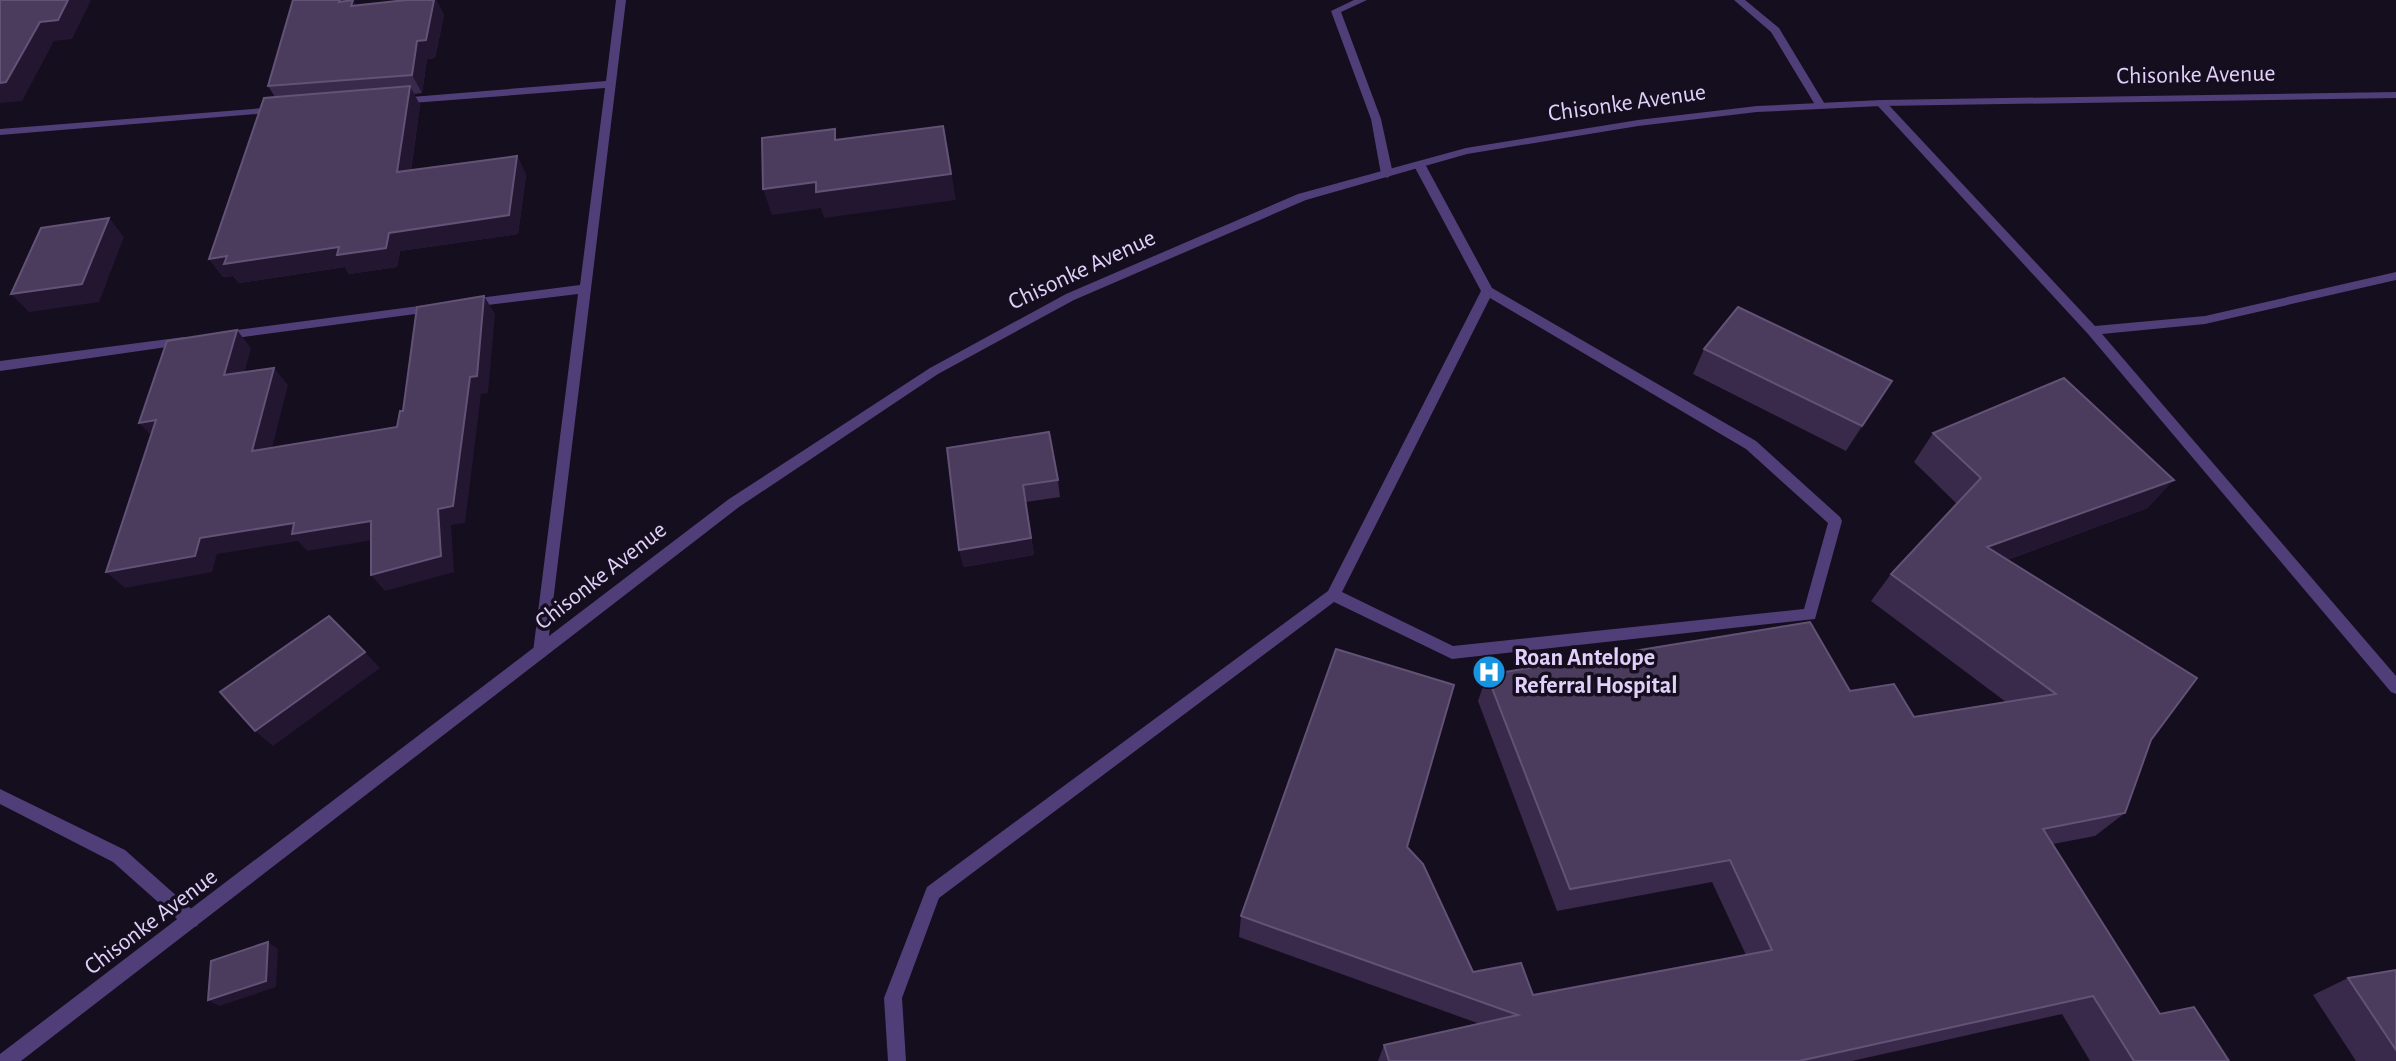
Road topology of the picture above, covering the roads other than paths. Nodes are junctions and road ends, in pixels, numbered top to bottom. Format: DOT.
graph roads {
  1 [pos="621,0"];
  2 [pos="1362,0"];
  3 [pos="1739,0"];
  4 [pos="610,84"];
  5 [pos="2396,95"];
  6 [pos="386,102"];
  7 [pos="1881,103"];
  8 [pos="1821,106"];
  9 [pos="289,109"];
  10 [pos="0,132"];
  11 [pos="1419,164"];
  12 [pos="1387,174"];
  13 [pos="2396,276"];
  14 [pos="584,289"];
  15 [pos="1487,291"];
  16 [pos="460,305"];
  17 [pos="446,307"];
  18 [pos="2092,331"];
  19 [pos="212,337"];
  20 [pos="199,339"];
  21 [pos="0,366"];
  22 [pos="1333,595"];
  23 [pos="540,652"];
  24 [pos="2396,687"];
  25 [pos="0,796"];
  26 [pos="191,920"];
  27 [pos="6,1061"];
  28 [pos="897,1061"];
  1 -- 4 [label="street"];
  2 -- 12 [label="street"];
  3 -- 8 [label="street"];
  4 -- 6 [label="street"];
  4 -- 14 [label="street"];
  5 -- 7 [label="street, Chisonke Avenue"];
  7 -- 8 [label="street, Chisonke Avenue"];
  7 -- 18 [label="street"];
  8 -- 11 [label="street, Chisonke Avenue"];
  9 -- 10 [label="street"];
  11 -- 12 [label="street, Chisonke Avenue"];
  11 -- 15 [label="street"];
  12 -- 23 [label="street, Chisonke Avenue"];
  13 -- 18 [label="street"];
  14 -- 16 [label="street"];
  14 -- 23 [label="street"];
  15 -- 22 [label="street"];
  15 -- 22 [label="street"];
  17 -- 19 [label="street"];
  18 -- 24 [label="street"];
  20 -- 21 [label="street"];
  22 -- 28 [label="street"];
  23 -- 26 [label="street, Chisonke Avenue"];
  25 -- 26 [label="street"];
  26 -- 27 [label="street, Chisonke Avenue"];
}
